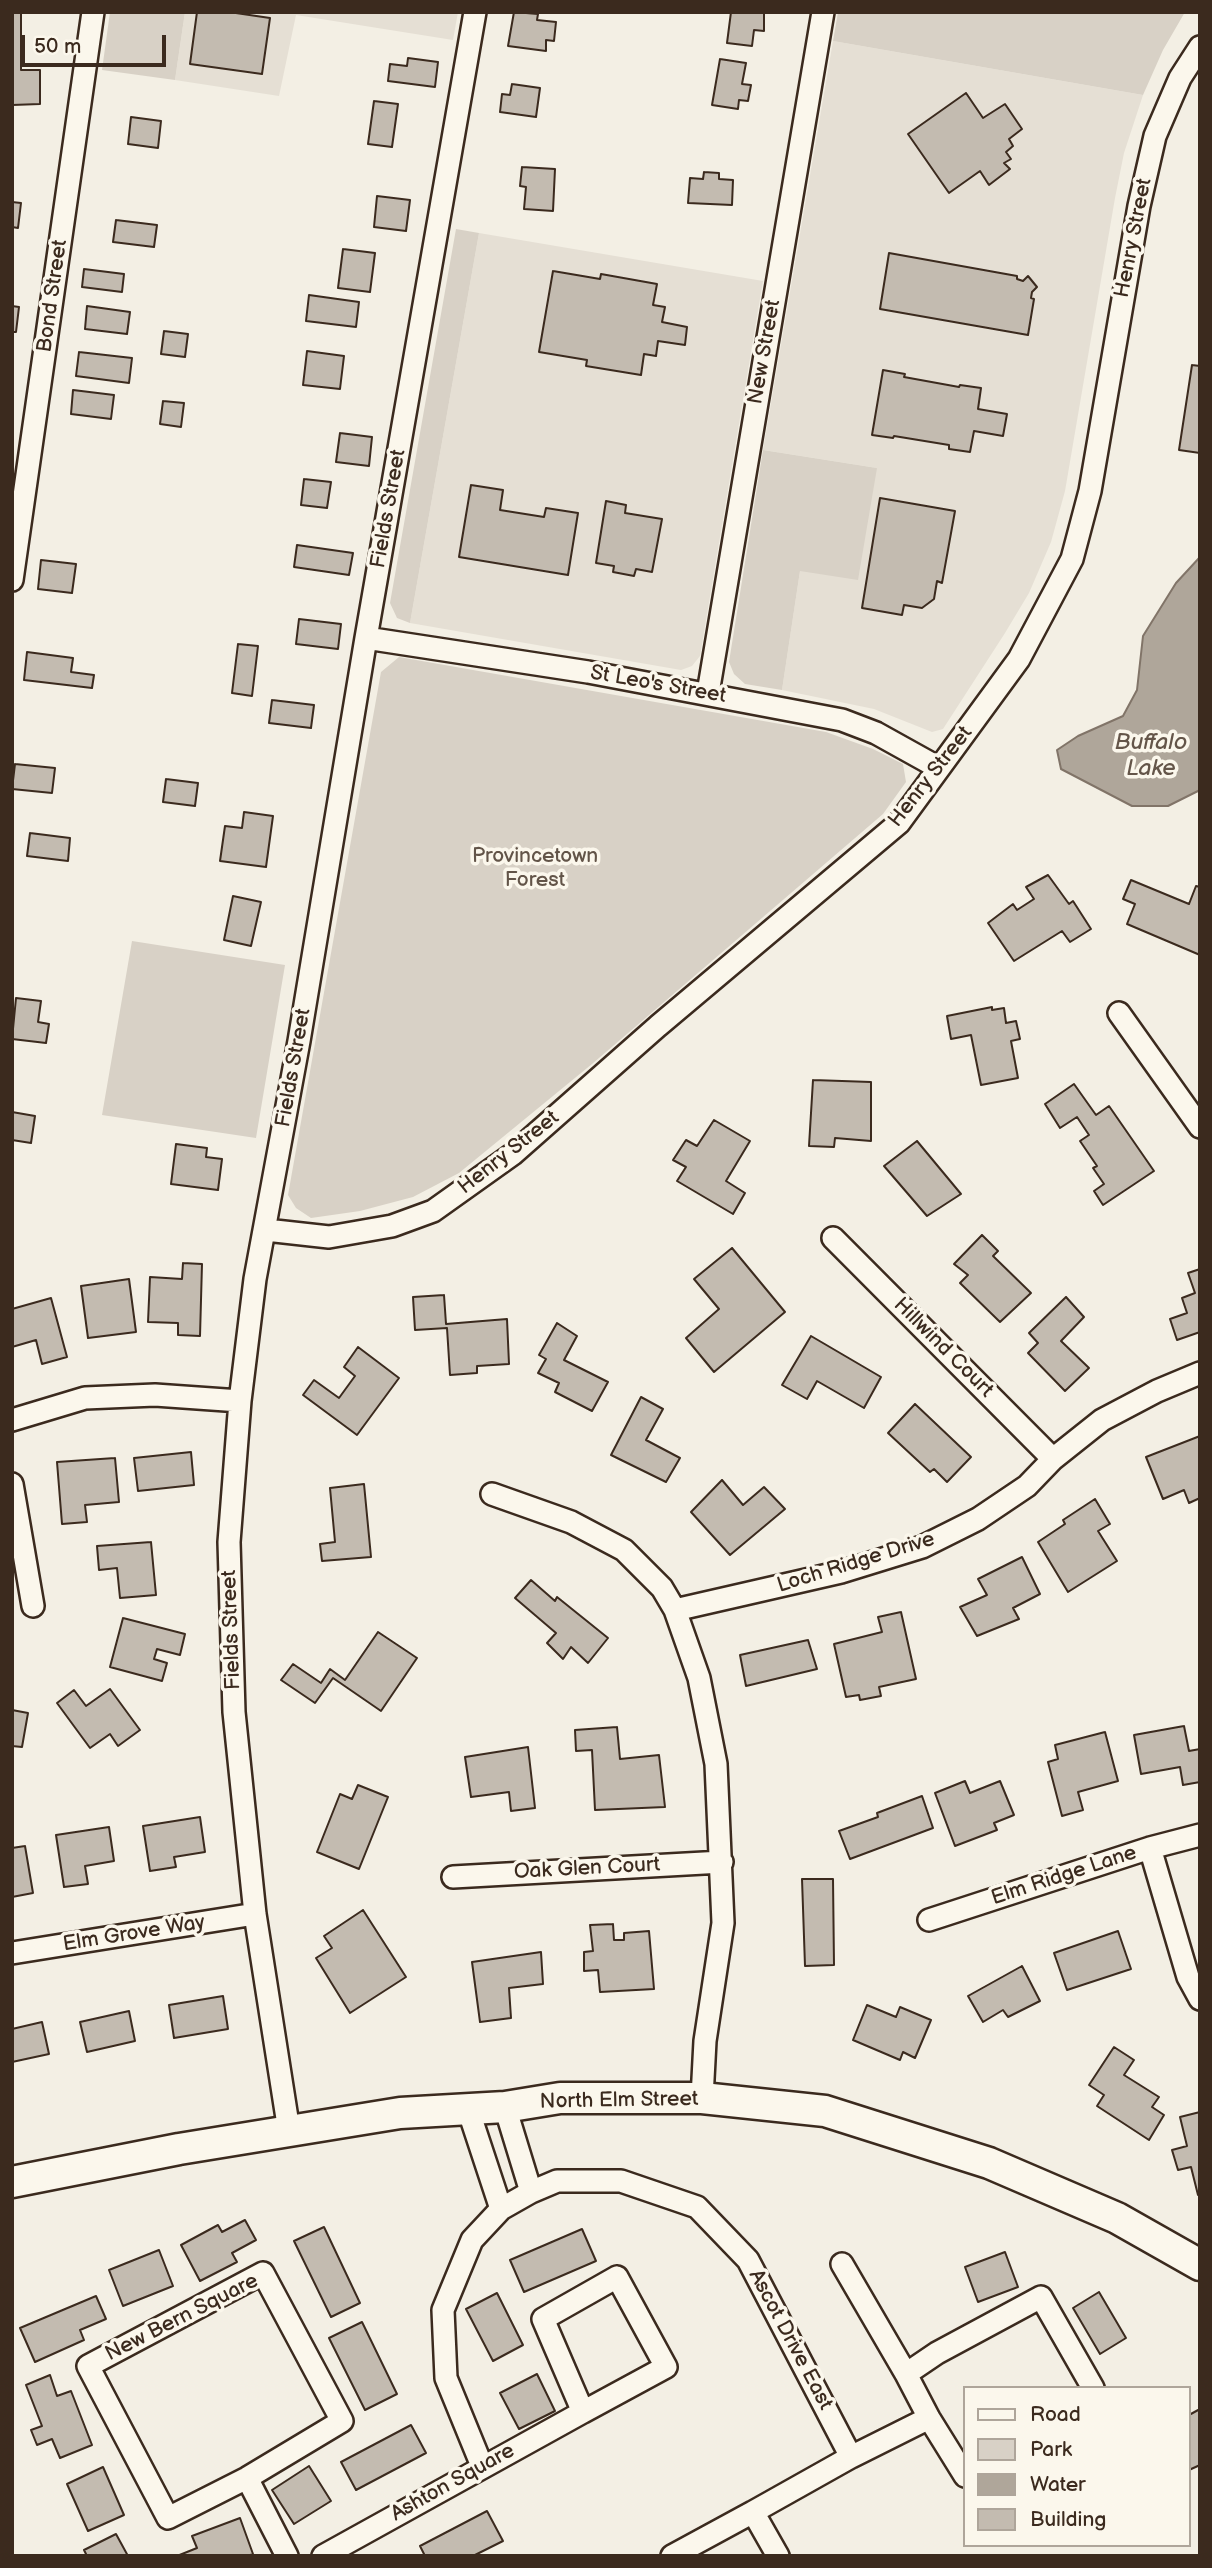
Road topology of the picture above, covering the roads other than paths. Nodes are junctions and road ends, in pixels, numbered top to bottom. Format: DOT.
graph roads {
  1 [pos="93,12"];
  2 [pos="475,12"];
  3 [pos="823,12"];
  4 [pos="1200,47"];
  5 [pos="12,580"];
  6 [pos="366,639"];
  7 [pos="708,693"];
  8 [pos="939,768"];
  9 [pos="1119,1013"];
  10 [pos="1200,1127"];
  11 [pos="266,1230"];
  12 [pos="833,1238"];
  13 [pos="1200,1373"];
  14 [pos="240,1401"];
  15 [pos="12,1420"];
  16 [pos="1053,1459"];
  17 [pos="12,1484"];
  18 [pos="492,1494"];
  19 [pos="33,1606"];
  20 [pos="675,1610"];
  21 [pos="1200,1835"];
  22 [pos="1150,1848"];
  23 [pos="722,1861"];
  24 [pos="453,1877"];
  25 [pos="255,1914"];
  26 [pos="929,1920"];
  27 [pos="12,1953"];
  28 [pos="1200,1999"];
  29 [pos="702,2098"];
  30 [pos="505,2107"];
  31 [pos="468,2109"];
  32 [pos="289,2131"];
  33 [pos="12,2182"];
  34 [pos="531,2192"];
  35 [pos="501,2209"];
  36 [pos="842,2264"];
  37 [pos="1200,2265"];
  38 [pos="906,2374"];
  39 [pos="1092,2386"];
  40 [pos="583,2412"];
  41 [pos="929,2418"];
  42 [pos="851,2456"];
  43 [pos="482,2466"];
  44 [pos="964,2474"];
  45 [pos="247,2477"];
  46 [pos="753,2512"];
  47 [pos="287,2556"];
  48 [pos="323,2556"];
  49 [pos="672,2556"];
  50 [pos="778,2556"];
  1 -- 5 [label="street, Bond Street"];
  2 -- 6 [label="street, Fields Street"];
  3 -- 7 [label="street, New Street"];
  4 -- 8 [label="street, Henry Street"];
  6 -- 7 [label="street, St Leo's Street"];
  6 -- 11 [label="street, Fields Street"];
  7 -- 8 [label="street, St Leo's Street"];
  8 -- 11 [label="street, Henry Street"];
  9 -- 10 [label="street"];
  11 -- 14 [label="street, Fields Street"];
  12 -- 16 [label="street, Hillwind Court"];
  13 -- 16 [label="street, Loch Ridge Drive"];
  14 -- 15 [label="street"];
  14 -- 25 [label="street, Fields Street"];
  16 -- 20 [label="street, Loch Ridge Drive"];
  17 -- 19 [label="street"];
  18 -- 20 [label="street"];
  20 -- 23 [label="street"];
  21 -- 22 [label="street, Elm Ridge Lane"];
  22 -- 26 [label="street, Elm Ridge Lane"];
  22 -- 28 [label="street"];
  23 -- 24 [label="street, Oak Glen Court"];
  23 -- 29 [label="street"];
  25 -- 27 [label="street, Elm Grove Way"];
  25 -- 32 [label="street, Fields Street"];
  29 -- 30 [label="main road, North Elm Street"];
  29 -- 37 [label="main road, North Elm Street"];
  30 -- 31 [label="main road, North Elm Street"];
  30 -- 34 [label="street"];
  31 -- 32 [label="main road, North Elm Street"];
  31 -- 35 [label="street"];
  32 -- 33 [label="main road, North Elm Street"];
  34 -- 35 [label="street, Ascot Drive East"];
  34 -- 42 [label="street, Ascot Drive East"];
  35 -- 43 [label="street, Ascot Drive East"];
  36 -- 38 [label="street"];
  38 -- 39 [label="street"];
  38 -- 41 [label="street"];
  40 -- 40 [label="street, Ashton Square"];
  40 -- 43 [label="street, Ashton Square"];
  41 -- 42 [label="street"];
  41 -- 44 [label="street"];
  42 -- 46 [label="street"];
  43 -- 48 [label="street, Ashton Square"];
  45 -- 45 [label="street, New Bern Square"];
  45 -- 47 [label="street"];
  46 -- 49 [label="street"];
  46 -- 50 [label="street"];
}
